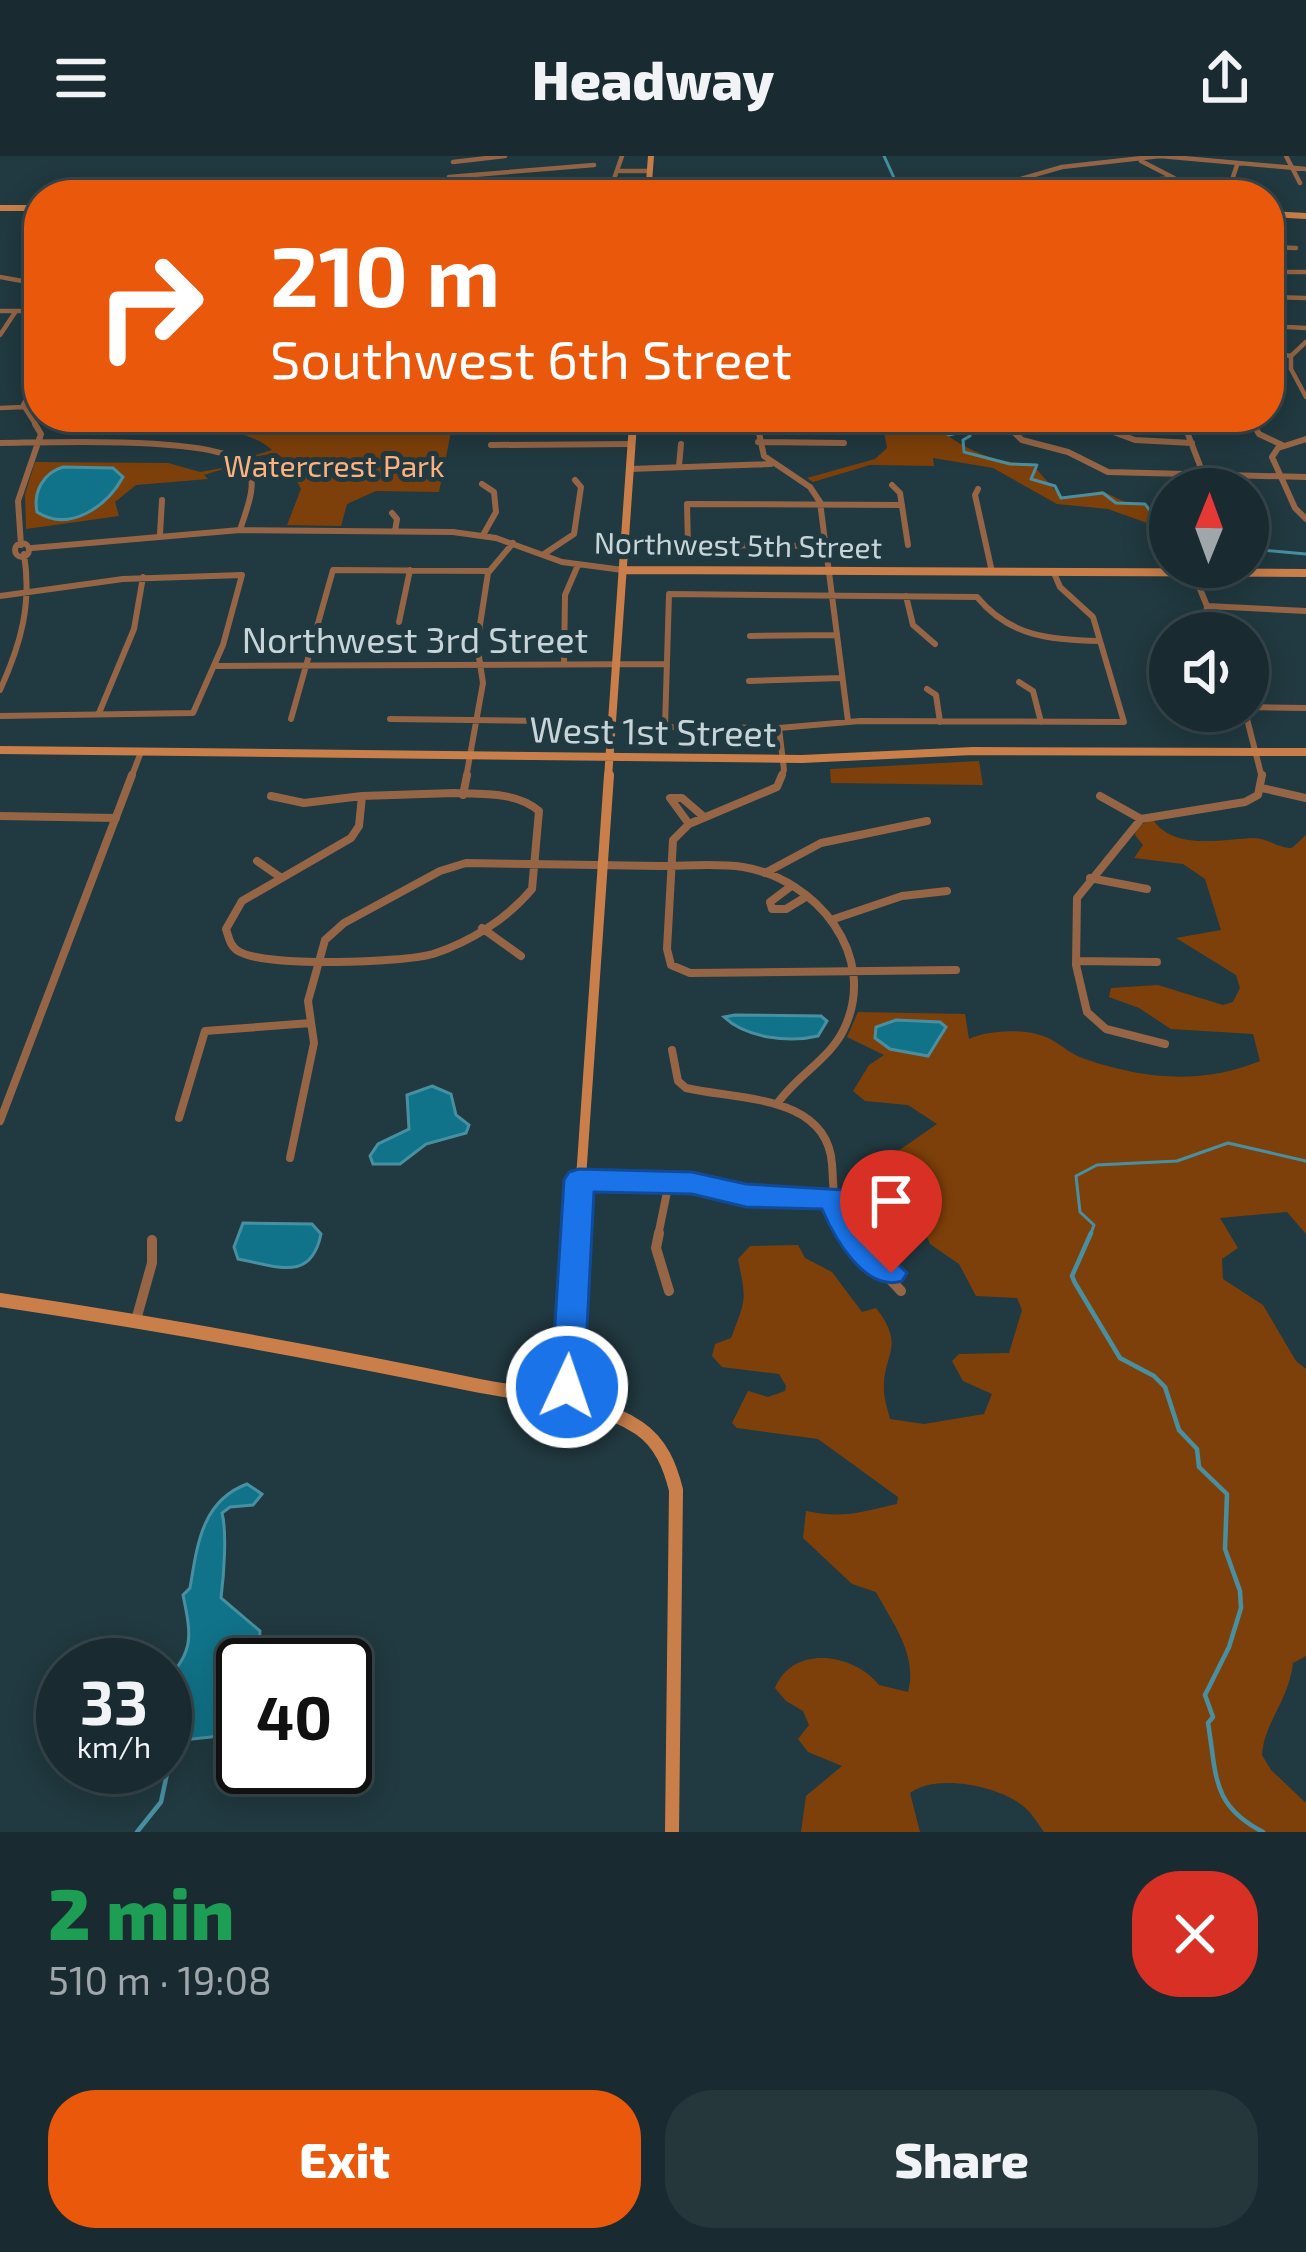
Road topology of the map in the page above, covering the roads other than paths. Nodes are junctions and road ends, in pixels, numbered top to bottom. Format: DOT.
graph roads {
  1 [pos="505,156"];
  2 [pos="579,156"];
  3 [pos="622,156"];
  4 [pos="651,156"];
  5 [pos="1286,156"];
  6 [pos="1135,158"];
  7 [pos="454,159"];
  8 [pos="578,165"];
  9 [pos="593,165"];
  10 [pos="1237,165"];
  11 [pos="1292,169"];
  12 [pos="1306,169"];
  13 [pos="620,171"];
  14 [pos="650,171"];
  15 [pos="449,177"];
  16 [pos="1174,178"];
  17 [pos="448,180"];
  18 [pos="593,180"];
  19 [pos="649,180"];
  20 [pos="1015,180"];
  21 [pos="1145,180"];
  22 [pos="1234,180"];
  23 [pos="1300,183"];
  24 [pos="1284,248"];
  25 [pos="1296,248"];
  26 [pos="0,310"];
  27 [pos="16,311"];
  28 [pos="24,311"];
  29 [pos="0,335"];
  30 [pos="1306,342"];
  31 [pos="1284,355"];
  32 [pos="1291,356"];
  33 [pos="1306,397"];
  34 [pos="24,407"];
  35 [pos="0,408"];
  36 [pos="40,432"];
  37 [pos="632,432"];
  38 [pos="758,432"];
  39 [pos="1014,432"];
  40 [pos="1114,432"];
  41 [pos="1187,432"];
  42 [pos="1258,432"];
  43 [pos="1306,439"];
  44 [pos="758,442"];
  45 [pos="0,443"];
  46 [pos="844,443"];
  47 [pos="1192,443"];
  48 [pos="37,444"];
  49 [pos="632,444"];
  50 [pos="680,444"];
  51 [pos="491,445"];
  52 [pos="1282,446"];
  53 [pos="772,463"];
  54 [pos="679,466"];
  55 [pos="1201,468"];
  56 [pos="630,469"];
  57 [pos="1149,474"];
  58 [pos="1269,477"];
  59 [pos="1280,477"];
  60 [pos="1306,477"];
  61 [pos="575,480"];
  62 [pos="482,484"];
  63 [pos="892,485"];
  64 [pos="979,489"];
  65 [pos="162,500"];
  66 [pos="821,505"];
  67 [pos="902,506"];
  68 [pos="392,513"];
  69 [pos="1306,519"];
  70 [pos="240,530"];
  71 [pos="394,531"];
  72 [pos="160,534"];
  73 [pos="483,535"];
  74 [pos="514,543"];
  75 [pos="21,545"];
  76 [pos="908,545"];
  77 [pos="826,546"];
  78 [pos="32,548"];
  79 [pos="13,551"];
  80 [pos="3,553"];
  81 [pos="24,554"];
  82 [pos="543,555"];
  83 [pos="578,565"];
  84 [pos="623,570"];
  85 [pos="410,571"];
  86 [pos="488,571"];
  87 [pos="1149,571"];
  88 [pos="828,572"];
  89 [pos="992,572"];
  90 [pos="1269,572"];
  91 [pos="1054,573"];
  92 [pos="1306,573"];
  93 [pos="143,577"];
  94 [pos="1200,588"];
  95 [pos="30,591"];
  96 [pos="0,596"];
  97 [pos="831,596"];
  98 [pos="907,596"];
  99 [pos="1207,606"];
  100 [pos="1306,611"];
  101 [pos="1206,612"];
  102 [pos="399,622"];
  103 [pos="836,635"];
  104 [pos="750,636"];
  105 [pos="1100,641"];
  106 [pos="935,644"];
  107 [pos="564,664"];
  108 [pos="616,664"];
  109 [pos="667,664"];
  110 [pos="215,666"];
  111 [pos="481,666"];
  112 [pos="304,668"];
  113 [pos="840,678"];
  114 [pos="749,682"];
  115 [pos="1019,682"];
  116 [pos="927,689"];
  117 [pos="0,690"];
  118 [pos="1306,707"];
  119 [pos="1269,708"];
  120 [pos="99,713"];
  121 [pos="0,716"];
  122 [pos="291,719"];
  123 [pos="390,719"];
  124 [pos="475,721"];
  125 [pos="544,722"];
  126 [pos="848,722"];
  127 [pos="940,722"];
  128 [pos="1041,722"];
  129 [pos="778,728"];
  130 [pos="1251,732"];
  131 [pos="0,753"];
  132 [pos="141,754"];
  133 [pos="1256,754"];
  134 [pos="1306,755"];
  135 [pos="469,757"];
  136 [pos="609,758"];
  137 [pos="783,760"];
  138 [pos="1262,788"];
  139 [pos="463,795"];
  140 [pos="271,796"];
  141 [pos="362,796"];
  142 [pos="1100,796"];
  143 [pos="1306,798"];
  144 [pos="0,816"];
  145 [pos="704,817"];
  146 [pos="116,818"];
  147 [pos="1141,819"];
  148 [pos="926,821"];
  149 [pos="689,824"];
  150 [pos="256,861"];
  151 [pos="538,863"];
  152 [pos="602,863"];
  153 [pos="670,864"];
  154 [pos="765,873"];
  155 [pos="281,878"];
  156 [pos="1089,878"];
  157 [pos="790,887"];
  158 [pos="1147,889"];
  159 [pos="947,890"];
  160 [pos="804,898"];
  161 [pos="834,919"];
  162 [pos="482,928"];
  163 [pos="520,956"];
  164 [pos="320,958"];
  165 [pos="1076,961"];
  166 [pos="1157,962"];
  167 [pos="956,970"];
  168 [pos="856,974"];
  169 [pos="311,1023"];
  170 [pos="1165,1044"];
  171 [pos="672,1051"];
  172 [pos="777,1104"];
  173 [pos="179,1118"];
  174 [pos="0,1121"];
  175 [pos="290,1158"];
  176 [pos="579,1180"];
  177 [pos="669,1182"];
  178 [pos="833,1198"];
  179 [pos="152,1240"];
  180 [pos="669,1291"];
  181 [pos="901,1291"];
  182 [pos="0,1300"];
  183 [pos="136,1321"];
  184 [pos="566,1404"];
  185 [pos="672,1832"];
  1 -- 7 [label="street"];
  2 -- 8 [label="street"];
  3 -- 13 [label="street"];
  4 -- 14 [label="street"];
  5 -- 11 [label="street"];
  6 -- 10 [label="street"];
  6 -- 16 [label="street"];
  6 -- 20 [label="street"];
  7 -- 15 [label="street"];
  8 -- 9 [label="street"];
  8 -- 15 [label="street"];
  10 -- 11 [label="street"];
  10 -- 22 [label="street"];
  11 -- 12 [label="street"];
  11 -- 23 [label="street"];
  13 -- 14 [label="street"];
  13 -- 18 [label="street"];
  14 -- 19 [label="street"];
  15 -- 17 [label="street"];
  16 -- 21 [label="street"];
  24 -- 25 [label="street"];
  26 -- 27 [label="street"];
  27 -- 28 [label="street"];
  27 -- 29 [label="street"];
  30 -- 32 [label="street"];
  31 -- 32 [label="street"];
  32 -- 33 [label="street"];
  34 -- 35 [label="street"];
  36 -- 48 [label="street"];
  37 -- 49 [label="street"];
  38 -- 44 [label="street"];
  39 -- 57 [label="street"];
  40 -- 47 [label="street"];
  41 -- 47 [label="street"];
  42 -- 52 [label="street"];
  43 -- 52 [label="street"];
  44 -- 46 [label="street"];
  44 -- 53 [label="street"];
  45 -- 48 [label="street"];
  47 -- 55 [label="street"];
  48 -- 70 [label="street"];
  48 -- 75 [label="street"];
  49 -- 51 [label="street"];
  49 -- 56 [label="street"];
  50 -- 54 [label="street"];
  52 -- 59 [label="street"];
  53 -- 54 [label="street"];
  53 -- 66 [label="street"];
  54 -- 56 [label="street"];
  56 -- 84 [label="street"];
  58 -- 59 [label="street"];
  59 -- 60 [label="street"];
  59 -- 69 [label="street"];
  61 -- 82 [label="street"];
  62 -- 73 [label="street"];
  63 -- 67 [label="street"];
  64 -- 89 [label="street"];
  65 -- 72 [label="street"];
  66 -- 67 [label="street"];
  66 -- 77 [label="street"];
  66 -- 77 [label="street"];
  67 -- 76 [label="street"];
  68 -- 71 [label="street"];
  70 -- 71 [label="street, Northwest 5th Street"];
  70 -- 72 [label="street, Northwest 5th Street"];
  71 -- 73 [label="street, Northwest 5th Street"];
  72 -- 78 [label="street, Northwest 5th Street"];
  73 -- 74 [label="street, Northwest 5th Street"];
  74 -- 82 [label="street, Northwest 5th Street"];
  74 -- 86 [label="street"];
  75 -- 78 [label="street, Northwest 5th Street"];
  75 -- 79 [label="street"];
  77 -- 88 [label="street"];
  78 -- 81 [label="street"];
  79 -- 80 [label="street"];
  79 -- 81 [label="street"];
  81 -- 95 [label="street"];
  82 -- 83 [label="street, Northwest 5th Street"];
  83 -- 84 [label="street, Northwest 5th Street"];
  83 -- 107 [label="street"];
  84 -- 88 [label="street, Northwest 5th Street"];
  84 -- 108 [label="street"];
  85 -- 86 [label="street"];
  85 -- 102 [label="street"];
  85 -- 112 [label="street"];
  86 -- 111 [label="street"];
  87 -- 91 [label="street, Northwest 5th Street"];
  88 -- 89 [label="street, Northwest 5th Street"];
  88 -- 97 [label="street"];
  89 -- 91 [label="street, Northwest 5th Street"];
  90 -- 92 [label="street, Northwest 5th Street"];
  91 -- 105 [label="street"];
  93 -- 95 [label="street"];
  93 -- 110 [label="street"];
  93 -- 120 [label="street"];
  94 -- 99 [label="street"];
  95 -- 96 [label="street"];
  95 -- 117 [label="street"];
  97 -- 98 [label="street"];
  97 -- 103 [label="street"];
  97 -- 109 [label="street"];
  98 -- 105 [label="street"];
  98 -- 106 [label="street"];
  99 -- 100 [label="street"];
  99 -- 101 [label="street"];
  103 -- 104 [label="street"];
  103 -- 113 [label="street"];
  105 -- 128 [label="street"];
  107 -- 108 [label="street, Northwest 3rd Street"];
  107 -- 111 [label="street, Northwest 3rd Street"];
  108 -- 109 [label="street, Northwest 3rd Street"];
  108 -- 136 [label="street"];
  109 -- 129 [label="street"];
  110 -- 112 [label="street, Northwest 3rd Street"];
  110 -- 120 [label="street"];
  111 -- 112 [label="street, Northwest 3rd Street"];
  111 -- 124 [label="street"];
  112 -- 122 [label="street"];
  113 -- 114 [label="street"];
  113 -- 126 [label="street"];
  115 -- 128 [label="street"];
  116 -- 127 [label="street"];
  118 -- 119 [label="street"];
  120 -- 121 [label="street"];
  123 -- 124 [label="street"];
  124 -- 125 [label="street"];
  124 -- 135 [label="street"];
  126 -- 127 [label="street"];
  126 -- 129 [label="street"];
  127 -- 128 [label="street"];
  129 -- 137 [label="street"];
  130 -- 133 [label="street"];
  131 -- 132 [label="street, West 1st Street"];
  132 -- 135 [label="street, West 1st Street"];
  132 -- 146 [label="street"];
  133 -- 134 [label="street, West 1st Street"];
  133 -- 137 [label="street, West 1st Street"];
  133 -- 138 [label="street"];
  135 -- 136 [label="street, West 1st Street"];
  135 -- 139 [label="street"];
  136 -- 137 [label="street, West 1st Street"];
  136 -- 152 [label="street"];
  137 -- 145 [label="street"];
  138 -- 143 [label="street"];
  138 -- 147 [label="street"];
  139 -- 141 [label="street"];
  139 -- 151 [label="street"];
  140 -- 141 [label="street"];
  141 -- 155 [label="street"];
  142 -- 147 [label="street"];
  144 -- 146 [label="street"];
  145 -- 149 [label="street"];
  145 -- 149 [label="street"];
  146 -- 174 [label="street"];
  147 -- 156 [label="street"];
  148 -- 154 [label="street"];
  149 -- 153 [label="street"];
  150 -- 155 [label="street"];
  151 -- 152 [label="street"];
  151 -- 162 [label="street"];
  151 -- 164 [label="street"];
  152 -- 153 [label="street"];
  152 -- 176 [label="street"];
  153 -- 154 [label="street"];
  153 -- 168 [label="street"];
  154 -- 157 [label="street"];
  155 -- 164 [label="street"];
  156 -- 158 [label="street"];
  156 -- 165 [label="street"];
  157 -- 160 [label="street"];
  157 -- 160 [label="street"];
  159 -- 161 [label="street"];
  160 -- 161 [label="street"];
  161 -- 168 [label="street"];
  162 -- 163 [label="street"];
  162 -- 164 [label="street"];
  164 -- 169 [label="street"];
  165 -- 166 [label="street"];
  165 -- 170 [label="street"];
  167 -- 168 [label="street"];
  168 -- 172 [label="street"];
  169 -- 173 [label="street"];
  169 -- 175 [label="street"];
  171 -- 172 [label="street"];
  172 -- 178 [label="street"];
  176 -- 177 [label="street"];
  176 -- 184 [label="street"];
  177 -- 178 [label="street"];
  177 -- 180 [label="street"];
  178 -- 181 [label="street"];
  179 -- 183 [label="street"];
  182 -- 183 [label="street"];
  183 -- 184 [label="street"];
  184 -- 185 [label="street"];
}
